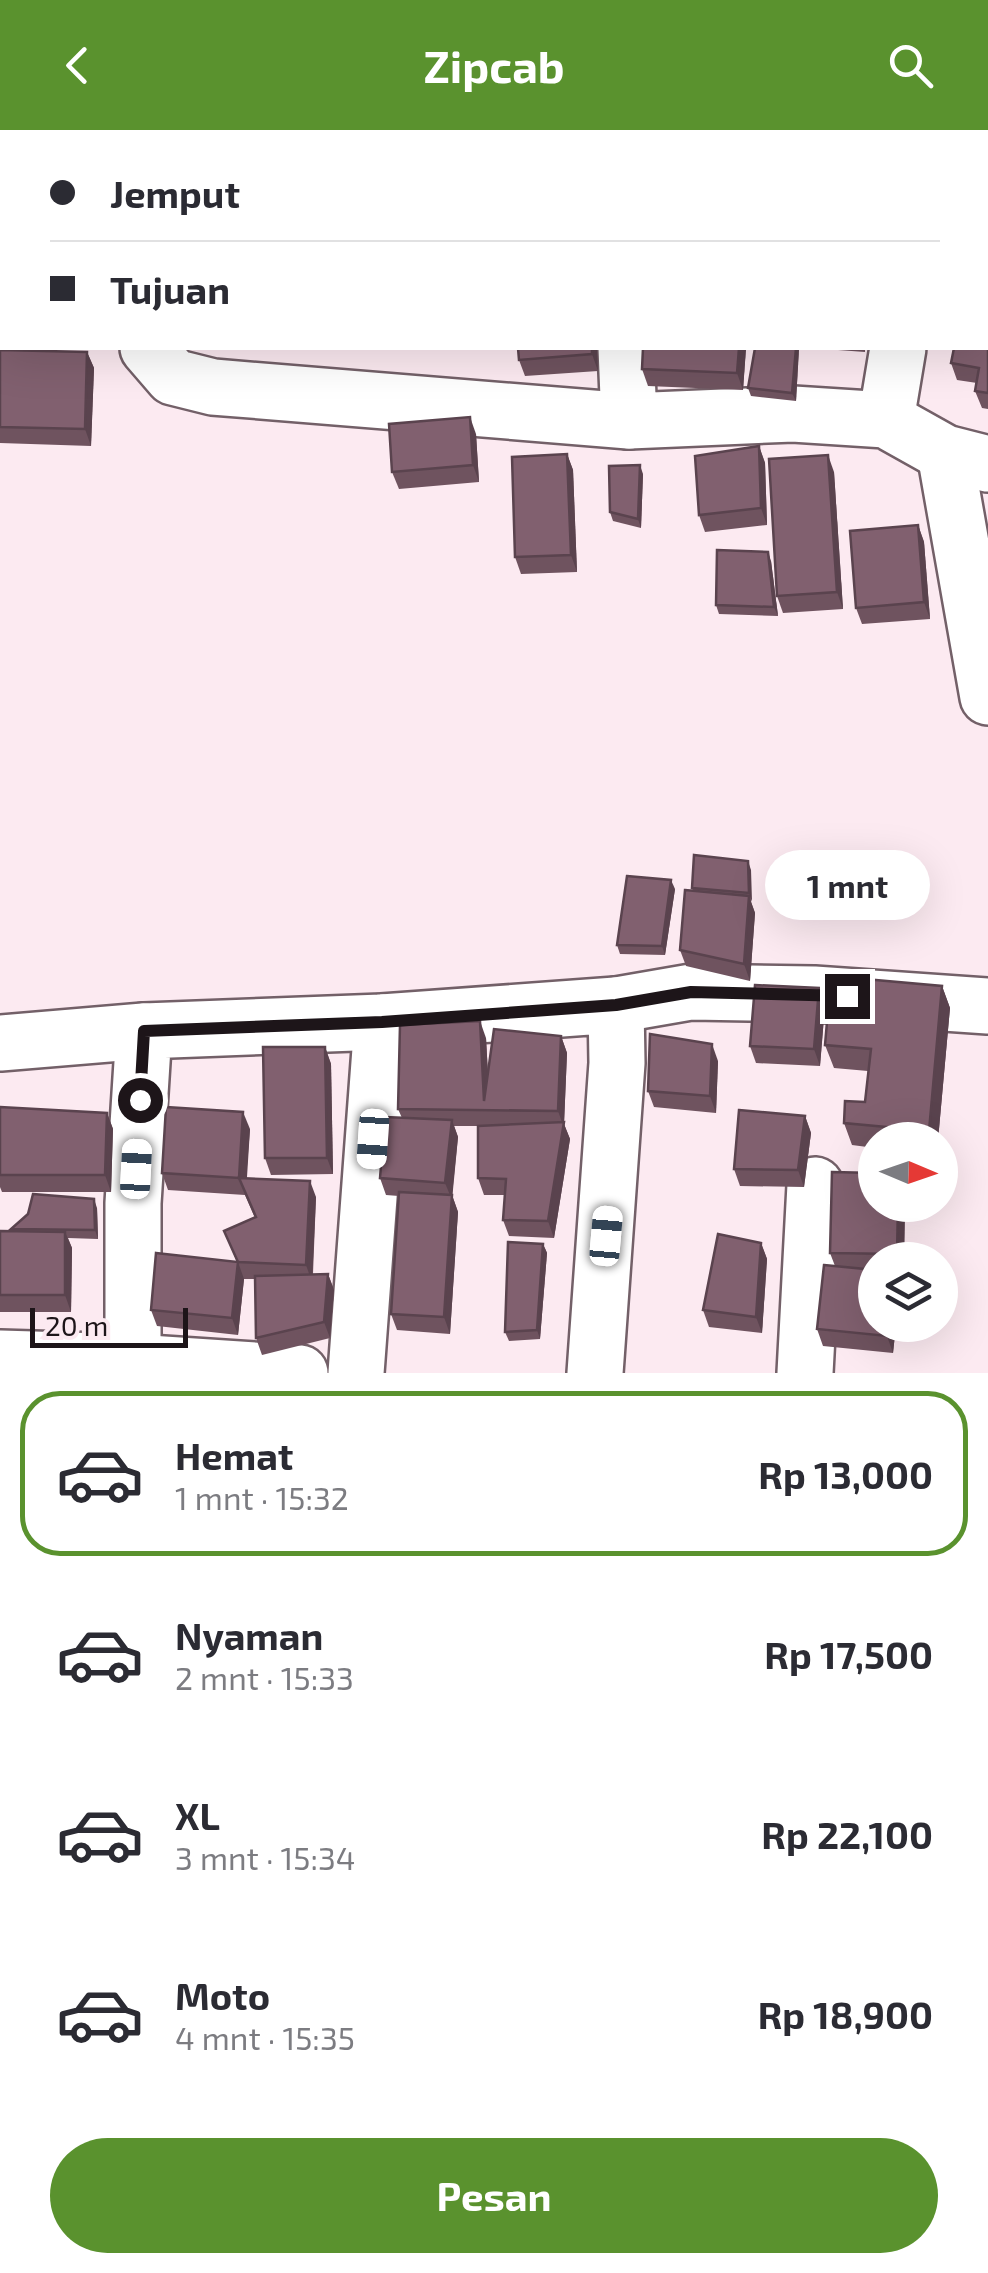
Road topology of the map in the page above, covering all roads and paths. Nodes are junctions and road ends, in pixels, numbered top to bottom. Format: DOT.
graph roads {
  1 [pos="150,350"];
  2 [pos="626,350"];
  3 [pos="898,350"];
  4 [pos="886,420"];
  5 [pos="629,421"];
  6 [pos="966,458"];
  7 [pos="988,697"];
  8 [pos="616,1005"];
  9 [pos="988,1006"];
  10 [pos="382,1022"];
  11 [pos="144,1031"];
  12 [pos="0,1043"];
  13 [pos="814,1185"];
  14 [pos="0,1358"];
  15 [pos="108,1365"];
  16 [pos="300,1373"];
  17 [pos="356,1373"];
  18 [pos="595,1373"];
  19 [pos="805,1373"];
  1 -- 5 [label="street"];
  2 -- 5 [label="street"];
  3 -- 4 [label="street"];
  4 -- 5 [label="street"];
  4 -- 6 [label="street"];
  6 -- 7 [label="street"];
  8 -- 9 [label="street"];
  8 -- 10 [label="street"];
  8 -- 18 [label="street"];
  10 -- 11 [label="street"];
  10 -- 17 [label="street"];
  11 -- 12 [label="street"];
  11 -- 15 [label="street"];
  13 -- 19 [label="street"];
  14 -- 15 [label="street"];
  15 -- 16 [label="street"];
}
